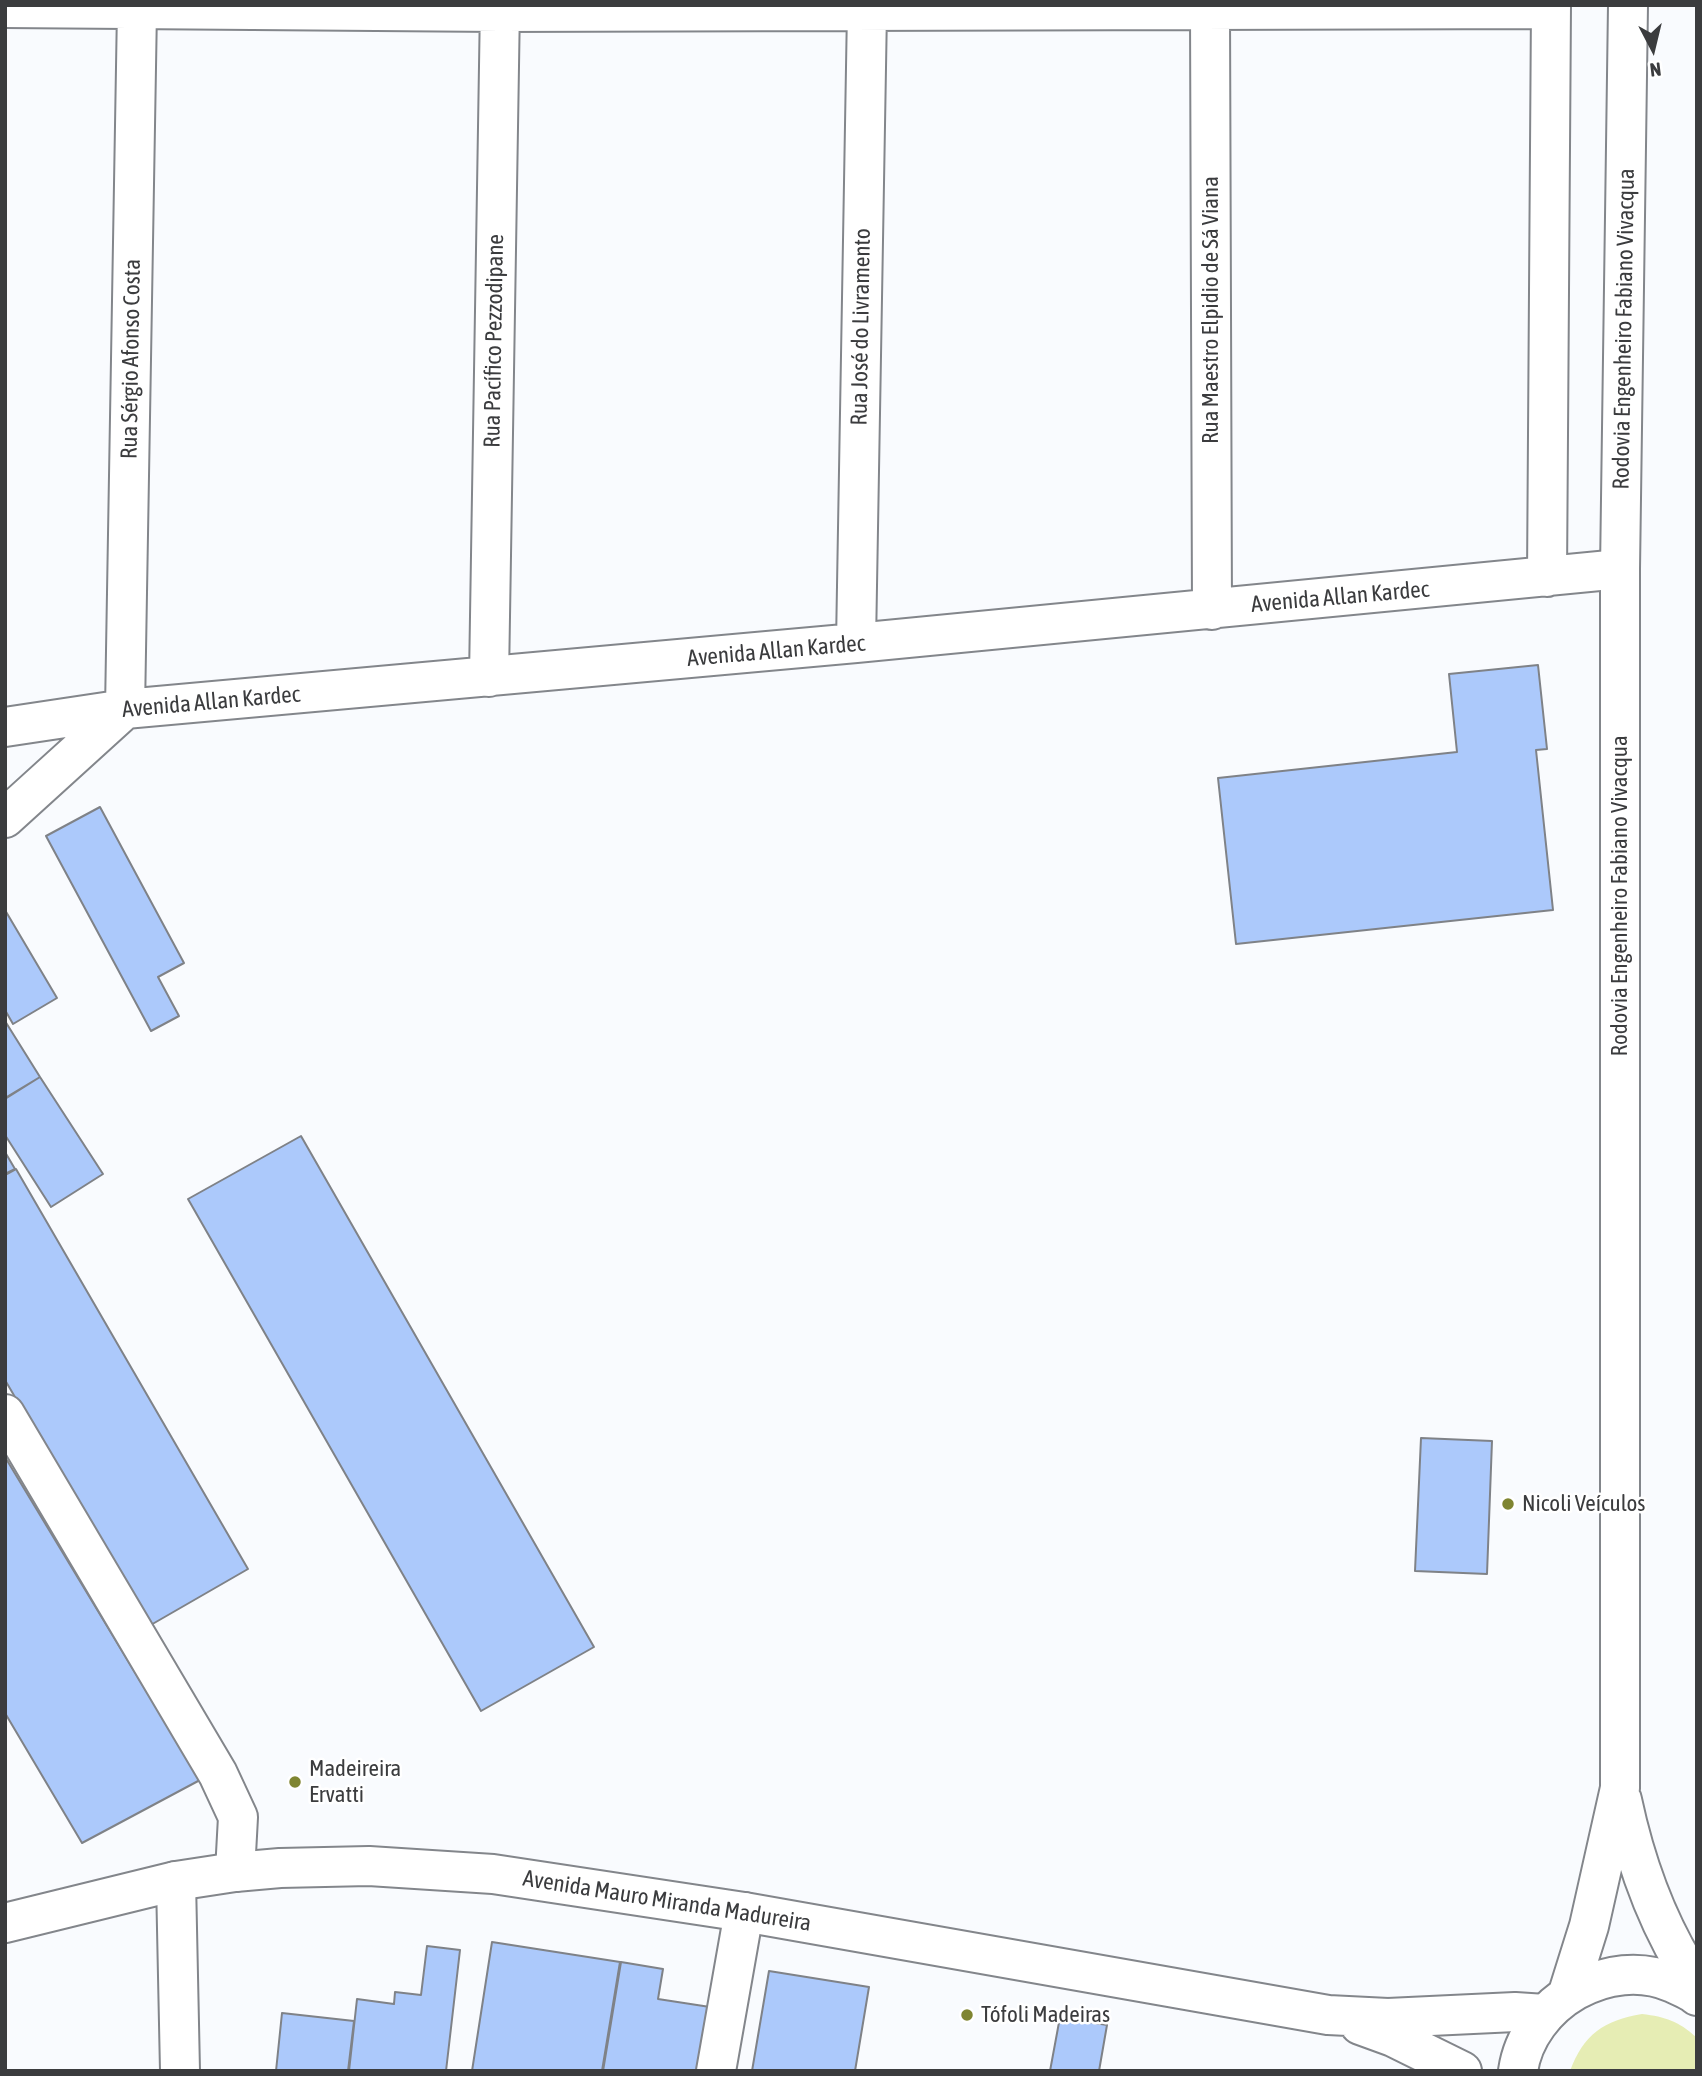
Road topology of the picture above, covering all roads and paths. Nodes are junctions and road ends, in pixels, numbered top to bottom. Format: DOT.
graph roads {
  1 [pos="1628,5"];
  2 [pos="1550,7"];
  3 [pos="5,8"];
  4 [pos="137,9"];
  5 [pos="500,9"];
  6 [pos="867,10"];
  7 [pos="1210,11"];
  8 [pos="1620,569"];
  9 [pos="1547,578"];
  10 [pos="1212,610"];
  11 [pos="856,643"];
  12 [pos="489,677"];
  13 [pos="125,709"];
  14 [pos="5,727"];
  15 [pos="5,818"];
  16 [pos="5,1414"];
  17 [pos="1620,1787"];
  18 [pos="235,1872"];
  19 [pos="176,1881"];
  20 [pos="744,1912"];
  21 [pos="5,1923"];
  22 [pos="1697,1985"];
  23 [pos="1697,1996"];
  24 [pos="1557,2004"];
  25 [pos="1328,2015"];
  26 [pos="180,2071"];
  27 [pos="716,2071"];
  28 [pos="1462,2071"];
  29 [pos="1518,2071"];
  1 -- 8 [label="main road, Rodovia Engenheiro Fabiano Vivacqua"];
  2 -- 7 [label="main road"];
  2 -- 9 [label="main road"];
  3 -- 4 [label="main road"];
  4 -- 5 [label="main road"];
  4 -- 13 [label="main road, Rua Sérgio Afonso Costa"];
  5 -- 6 [label="main road"];
  5 -- 12 [label="main road, Rua Pacífico Pezzodipane"];
  6 -- 7 [label="main road"];
  6 -- 11 [label="main road, Rua José do Livramento"];
  7 -- 10 [label="main road, Rua Maestro Elpidio de Sá Viana"];
  8 -- 9 [label="main road, Avenida Allan Kardec"];
  8 -- 17 [label="main road, Rodovia Engenheiro Fabiano Vivacqua"];
  9 -- 10 [label="main road, Avenida Allan Kardec"];
  10 -- 11 [label="main road, Avenida Allan Kardec"];
  11 -- 12 [label="main road, Avenida Allan Kardec"];
  12 -- 13 [label="main road, Avenida Allan Kardec"];
  13 -- 14 [label="main road, Avenida Allan Kardec"];
  13 -- 15 [label="main road"];
  16 -- 18 [label="main road"];
  17 -- 22 [label="main road, Rodovia Engenheiro Fabiano Vivacqua"];
  17 -- 24 [label="main road, Rodovia Engenheiro Fabiano Vivacqua"];
  18 -- 19 [label="main road, Avenida Mauro Miranda Madureira"];
  18 -- 20 [label="main road, Avenida Mauro Miranda Madureira"];
  19 -- 21 [label="main road, Avenida Mauro Miranda Madureira"];
  19 -- 26 [label="main road"];
  20 -- 25 [label="main road, Avenida Mauro Miranda Madureira"];
  20 -- 27 [label="main road"];
  23 -- 24 [label="main road"];
  24 -- 25 [label="main road"];
  24 -- 29 [label="main road, Rodovia Engenheiro Fabiano Vivacqua"];
  25 -- 28 [label="main road"];
}
